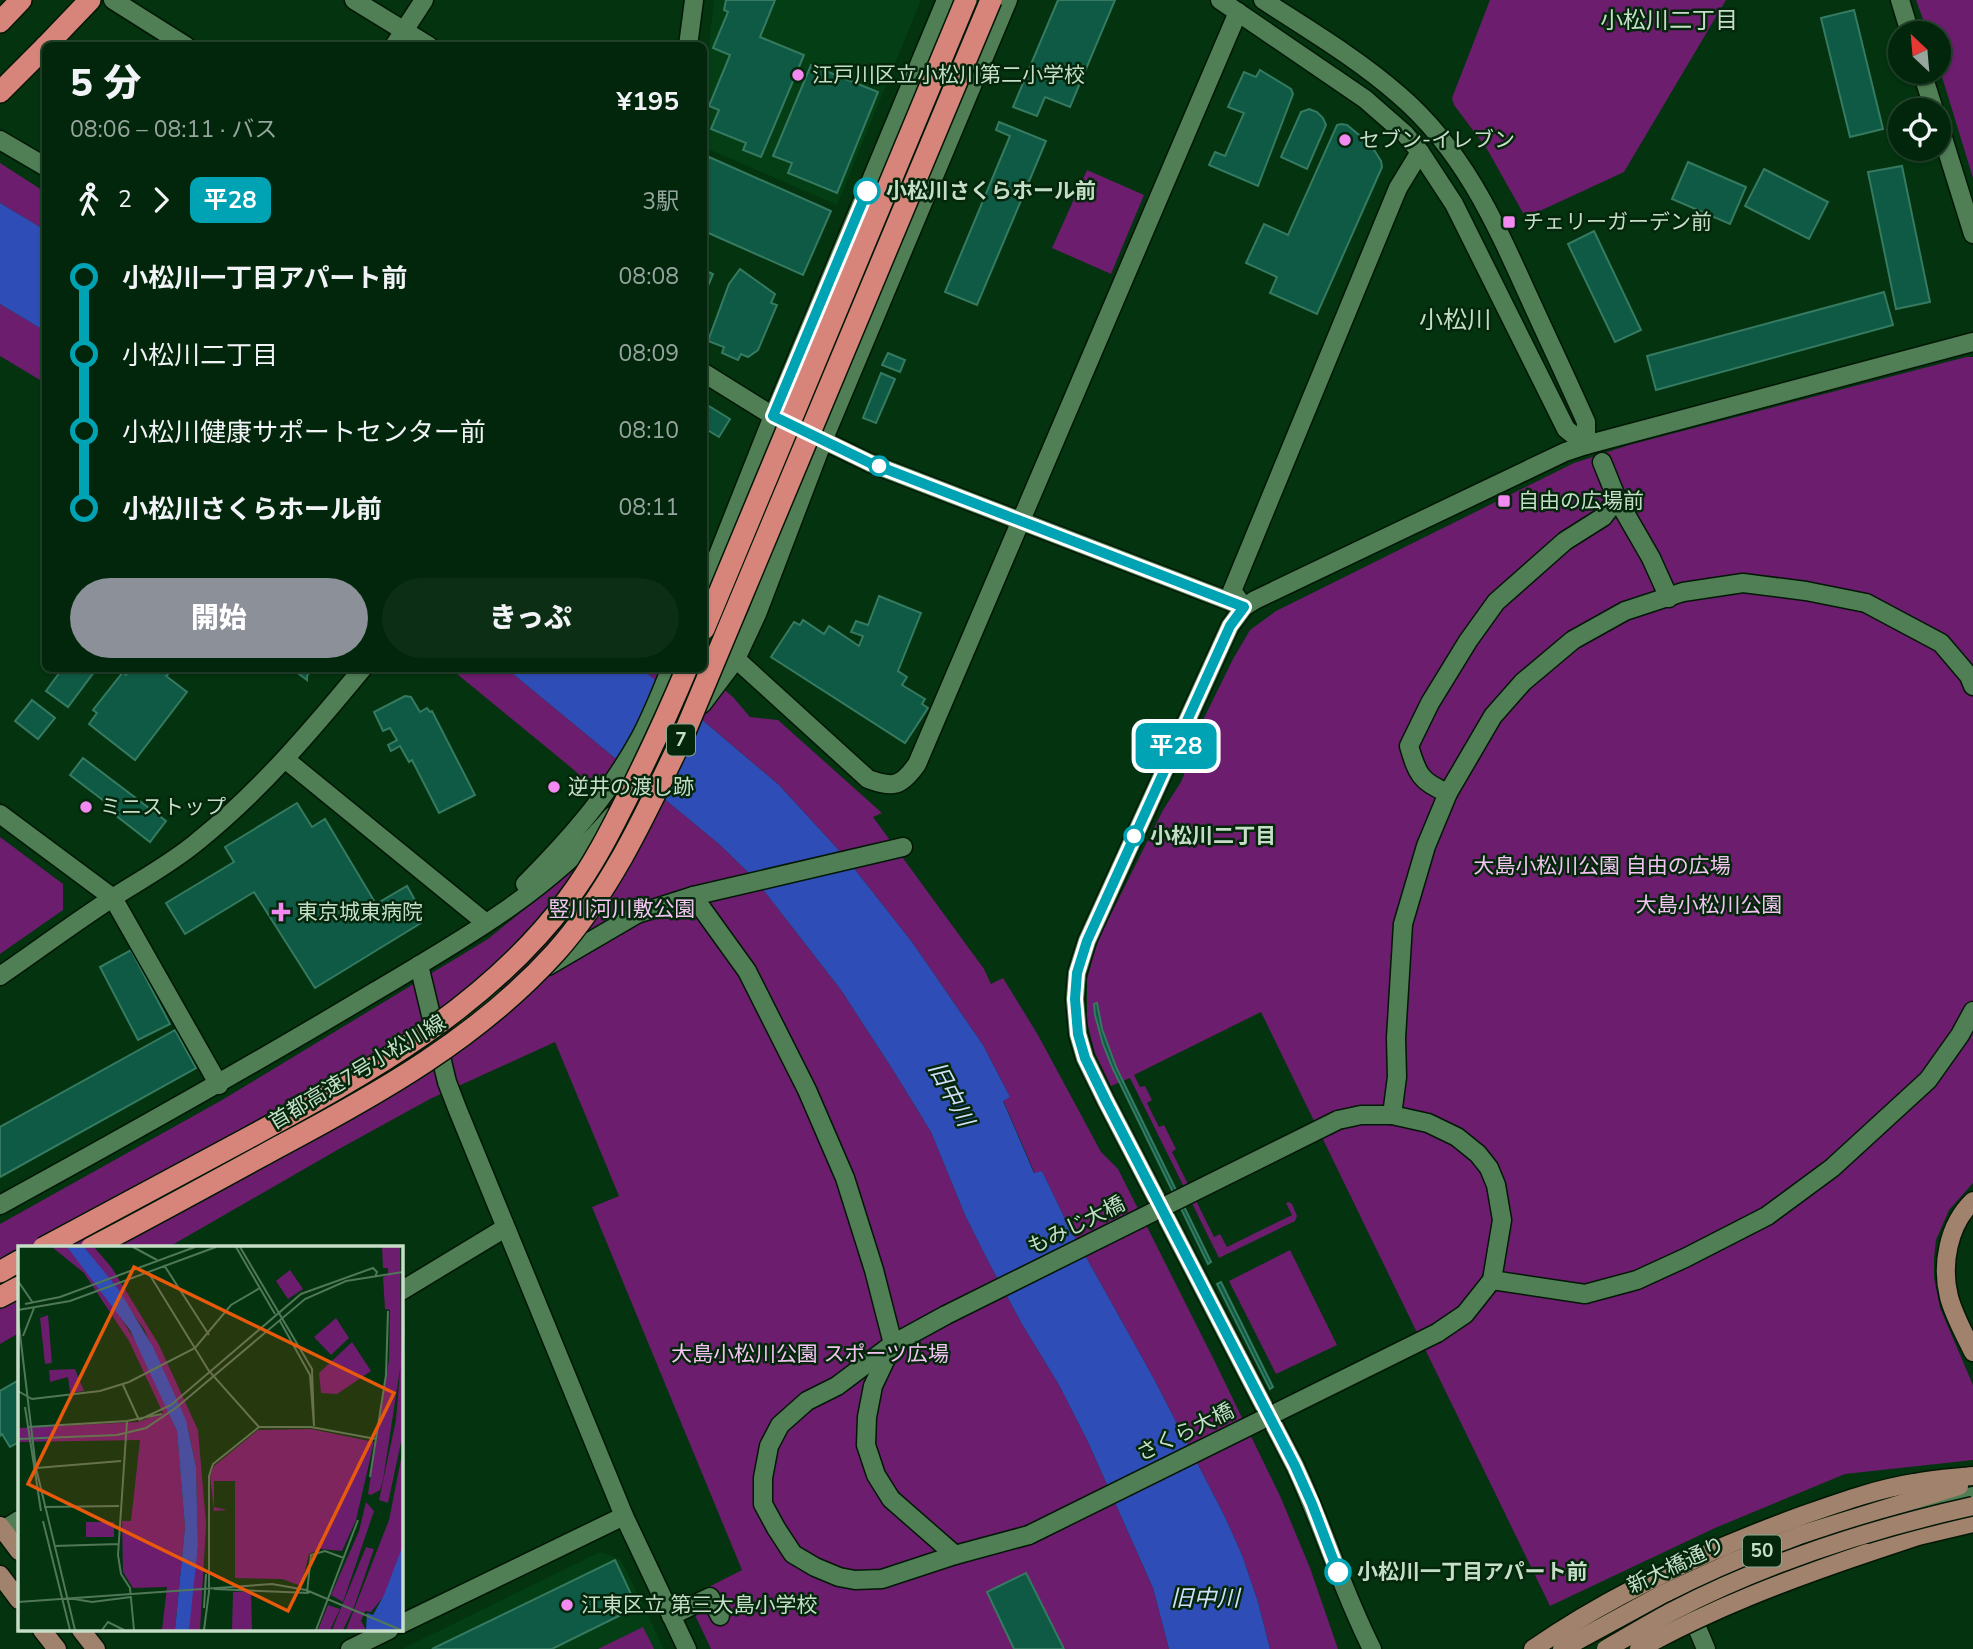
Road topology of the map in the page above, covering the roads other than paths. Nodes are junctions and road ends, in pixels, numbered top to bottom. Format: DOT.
graph roads {
  1 [pos="21,0"];
  2 [pos="90,0"];
  3 [pos="113,0"];
  4 [pos="354,0"];
  5 [pos="424,0"];
  6 [pos="694,0"];
  7 [pos="946,0"];
  8 [pos="967,0"];
  9 [pos="991,0"];
  10 [pos="1008,0"];
  11 [pos="1220,0"];
  12 [pos="1263,0"];
  13 [pos="1900,0"];
  14 [pos="1238,12"];
  15 [pos="1906,21"];
  16 [pos="0,22"];
  17 [pos="399,38"];
  18 [pos="50,42"];
  19 [pos="180,42"];
  20 [pos="689,42"];
  21 [pos="42,50"];
  22 [pos="0,92"];
  23 [pos="0,140"];
  24 [pos="1420,152"];
  25 [pos="1950,161"];
  26 [pos="42,165"];
  27 [pos="1973,234"];
  28 [pos="1973,342"];
  29 [pos="707,375"];
  30 [pos="773,416"];
  31 [pos="823,441"];
  32 [pos="1586,445"];
  33 [pos="1602,462"];
  34 [pos="1617,499"];
  35 [pos="1021,521"];
  36 [pos="707,582"];
  37 [pos="1668,597"];
  38 [pos="1244,607"];
  39 [pos="707,622"];
  40 [pos="736,659"];
  41 [pos="360,672"];
  42 [pos="669,672"];
  43 [pos="685,672"];
  44 [pos="1973,686"];
  45 [pos="285,759"];
  46 [pos="1448,793"];
  47 [pos="0,814"];
  48 [pos="903,848"];
  49 [pos="693,896"];
  50 [pos="113,898"];
  51 [pos="486,923"];
  52 [pos="419,965"];
  53 [pos="0,976"];
  54 [pos="1973,1011"];
  55 [pos="459,1022"];
  56 [pos="219,1084"];
  57 [pos="1392,1115"];
  58 [pos="0,1205"];
  59 [pos="1968,1207"];
  60 [pos="505,1228"];
  61 [pos="47,1246"];
  62 [pos="95,1246"];
  63 [pos="18,1262"];
  64 [pos="0,1272"];
  65 [pos="1492,1280"];
  66 [pos="18,1288"];
  67 [pos="402,1290"];
  68 [pos="0,1297"];
  69 [pos="893,1344"];
  70 [pos="1973,1352"];
  71 [pos="1973,1476"];
  72 [pos="1973,1482"];
  73 [pos="1973,1496"];
  74 [pos="1973,1506"];
  75 [pos="624,1516"];
  76 [pos="18,1520"];
  77 [pos="1973,1523"];
  78 [pos="1,1528"];
  79 [pos="1322,1528"];
  80 [pos="18,1550"];
  81 [pos="955,1555"];
  82 [pos="0,1575"];
  83 [pos="18,1599"];
  84 [pos="671,1616"];
  85 [pos="720,1616"];
  86 [pos="402,1624"];
  87 [pos="44,1632"];
  88 [pos="83,1632"];
  89 [pos="385,1632"];
  90 [pos="57,1649"];
  91 [pos="96,1649"];
  92 [pos="350,1649"];
  93 [pos="687,1649"];
  94 [pos="1357,1649"];
  95 [pos="1373,1649"];
  96 [pos="1533,1649"];
  97 [pos="1562,1649"];
  98 [pos="1606,1649"];
  99 [pos="1639,1649"];
  100 [pos="1706,1649"];
  1 -- 16 [label="highway"];
  2 -- 18 [label="highway"];
  3 -- 19 [label="street"];
  4 -- 17 [label="street"];
  5 -- 17 [label="street"];
  6 -- 20 [label="street"];
  7 -- 30 [label="street"];
  8 -- 39 [label="highway, bridge"];
  9 -- 62 [label="highway, 首都高速7号小松川線 / 7, bridge"];
  10 -- 31 [label="street"];
  11 -- 14 [label="street"];
  12 -- 32 [label="street"];
  13 -- 15 [label="street"];
  14 -- 24 [label="street"];
  14 -- 35 [label="street"];
  21 -- 22 [label="highway"];
  23 -- 26 [label="street"];
  24 -- 32 [label="street"];
  24 -- 38 [label="street"];
  25 -- 27 [label="street"];
  28 -- 32 [label="street"];
  29 -- 30 [label="street"];
  30 -- 31 [label="street"];
  30 -- 36 [label="street"];
  31 -- 35 [label="street"];
  31 -- 40 [label="street"];
  32 -- 38 [label="street"];
  33 -- 34 [label="street"];
  34 -- 37 [label="street"];
  34 -- 46 [label="street"];
  35 -- 38 [label="street"];
  35 -- 40 [label="street"];
  37 -- 44 [label="street"];
  37 -- 46 [label="street"];
  38 -- 79 [label="street"];
  40 -- 51 [label="street, bridge"];
  41 -- 45 [label="street"];
  42 -- 51 [label="street"];
  43 -- 61 [label="highway, 首都高速7号小松川線 / 7, bridge"];
  45 -- 50 [label="street"];
  45 -- 51 [label="street"];
  46 -- 57 [label="street"];
  47 -- 50 [label="street"];
  48 -- 49 [label="street"];
  49 -- 55 [label="street"];
  49 -- 69 [label="street"];
  50 -- 53 [label="street"];
  50 -- 56 [label="street"];
  51 -- 52 [label="street"];
  52 -- 56 [label="street"];
  52 -- 60 [label="street"];
  54 -- 65 [label="street"];
  56 -- 58 [label="street"];
  57 -- 65 [label="street, もみじ大橋"];
  57 -- 69 [label="street, もみじ大橋, bridge"];
  59 -- 70 [label="main road"];
  60 -- 67 [label="street"];
  60 -- 75 [label="street"];
  63 -- 64 [label="highway"];
  65 -- 81 [label="street, さくら大橋, bridge"];
  66 -- 68 [label="highway"];
  69 -- 81 [label="street"];
  69 -- 81 [label="street, もみじ大橋"];
  71 -- 96 [label="main road"];
  72 -- 97 [label="main road, 新大橋通り / 50"];
  73 -- 100 [label="street"];
  74 -- 98 [label="main road, 新大橋通り / 50, bridge"];
  75 -- 84 [label="street"];
  75 -- 86 [label="street"];
  76 -- 78 [label="street"];
  77 -- 99 [label="main road, bridge"];
  78 -- 80 [label="main road"];
  79 -- 94 [label="street"];
  79 -- 95 [label="street"];
  82 -- 83 [label="main road"];
  84 -- 85 [label="street"];
  84 -- 93 [label="street"];
  87 -- 90 [label="main road"];
  88 -- 91 [label="main road"];
  89 -- 92 [label="street"];
}
